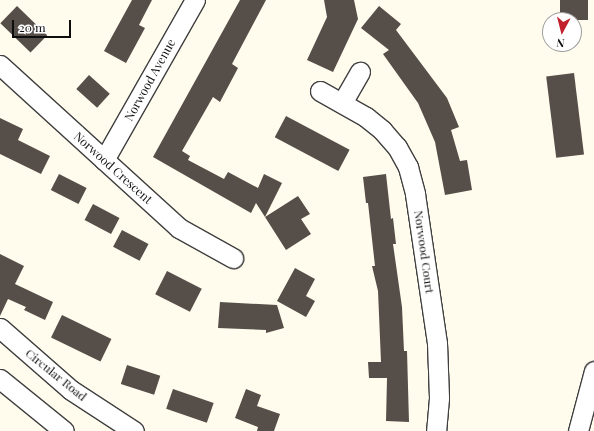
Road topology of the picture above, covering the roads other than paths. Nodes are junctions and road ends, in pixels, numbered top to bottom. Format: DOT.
graph roads {
  1 [pos="195,0"];
  2 [pos="0,65"];
  3 [pos="360,72"];
  4 [pos="320,91"];
  5 [pos="342,103"];
  6 [pos="104,160"];
  7 [pos="234,258"];
  8 [pos="0,328"];
  9 [pos="594,371"];
  10 [pos="0,379"];
  11 [pos="590,403"];
  12 [pos="64,431"];
  13 [pos="134,431"];
  14 [pos="436,431"];
  15 [pos="578,431"];
  1 -- 6 [label="street, Norwood Avenue"];
  2 -- 6 [label="street, Norwood Crescent"];
  3 -- 5 [label="street"];
  4 -- 5 [label="street, Norwood Court"];
  5 -- 14 [label="street, Norwood Court"];
  6 -- 7 [label="street, Norwood Crescent"];
  8 -- 13 [label="street, Circular Road"];
  9 -- 11 [label="street"];
  10 -- 12 [label="street"];
  11 -- 15 [label="street"];
}
